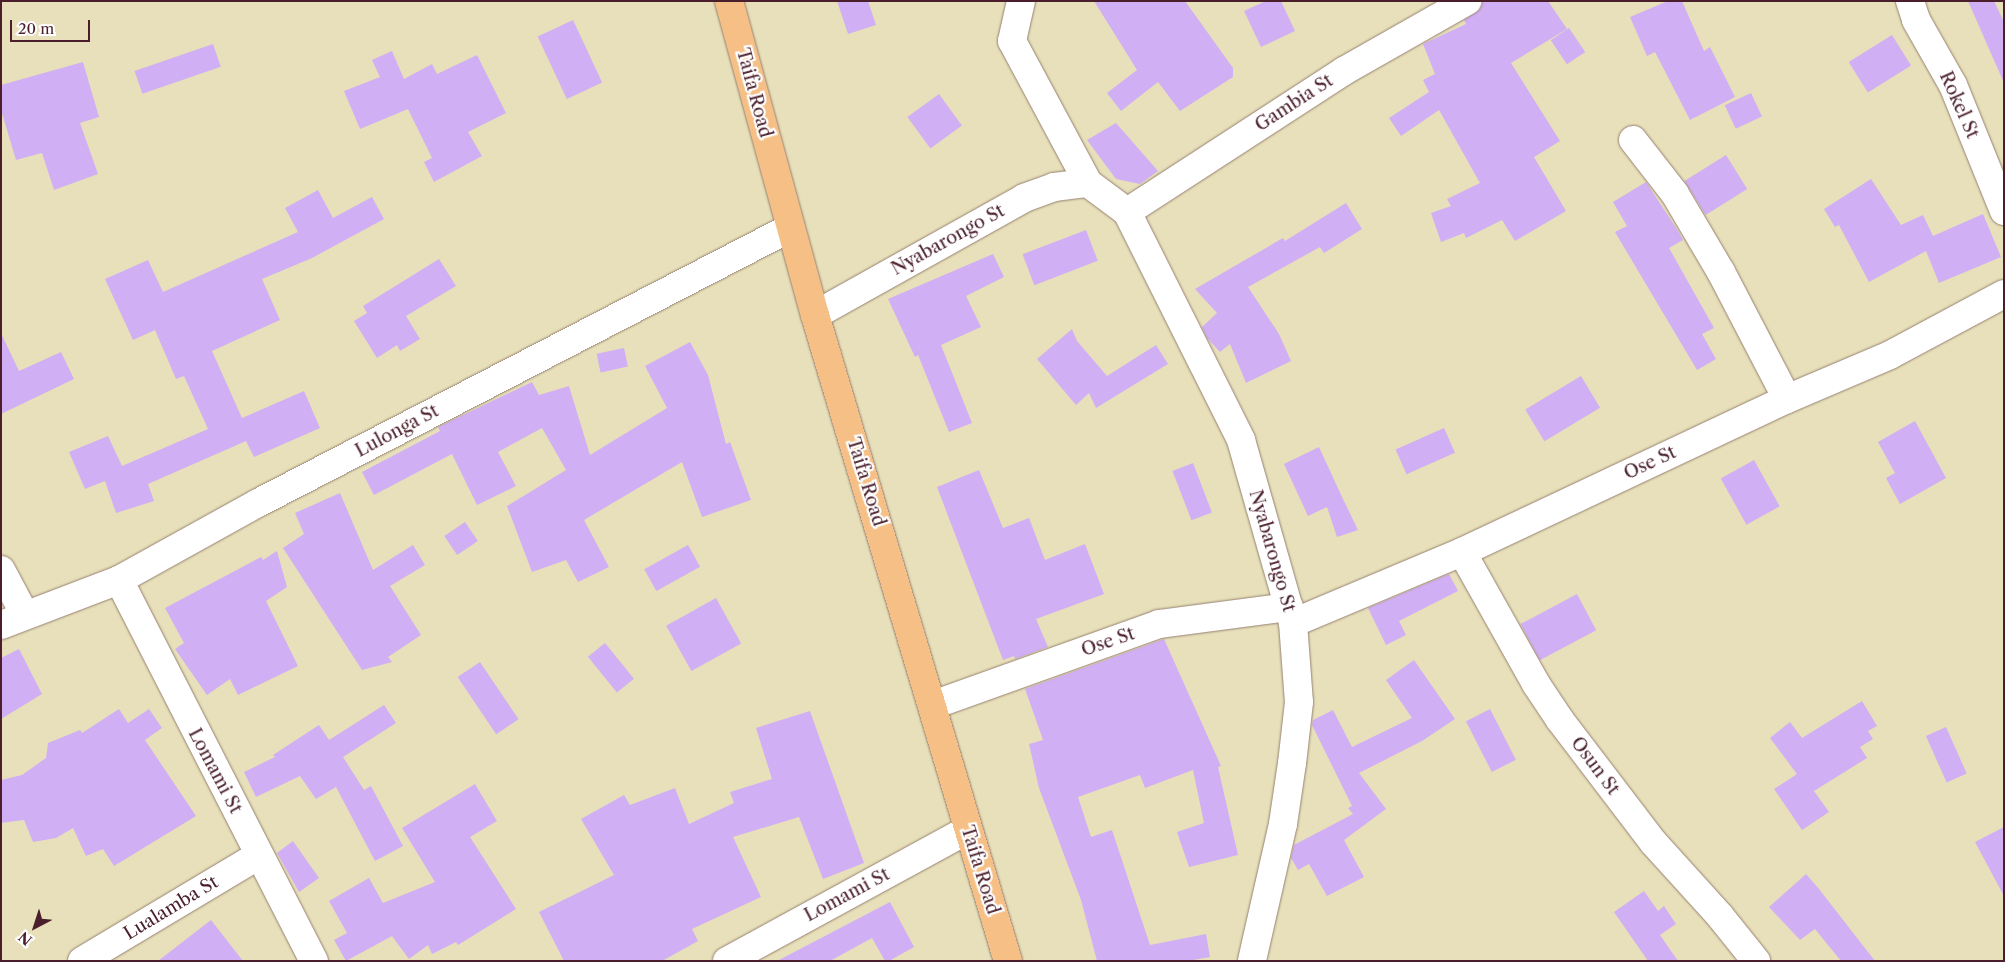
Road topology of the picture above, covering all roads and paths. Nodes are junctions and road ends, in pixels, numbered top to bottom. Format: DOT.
graph roads {
  1 [pos="729,1"];
  2 [pos="1021,1"];
  3 [pos="1467,1"];
  4 [pos="1910,1"];
  5 [pos="1633,140"];
  6 [pos="1088,183"];
  7 [pos="2004,211"];
  8 [pos="1126,212"];
  9 [pos="790,228"];
  10 [pos="2004,294"];
  11 [pos="815,315"];
  12 [pos="1786,399"];
  13 [pos="1462,552"];
  14 [pos="1,570"];
  15 [pos="119,580"];
  16 [pos="1291,615"];
  17 [pos="13,620"];
  18 [pos="933,706"];
  19 [pos="967,830"];
  20 [pos="259,855"];
  21 [pos="82,961"];
  22 [pos="314,961"];
  23 [pos="727,961"];
  24 [pos="1008,961"];
  25 [pos="1252,961"];
  26 [pos="1756,961"];
  1 -- 9 [label="highway, Taifa Road"];
  2 -- 6 [label="street, Nyabarongo St"];
  3 -- 8 [label="street, Gambia St"];
  4 -- 7 [label="street, Rokel St"];
  5 -- 12 [label="street"];
  6 -- 8 [label="street, Nyabarongo St"];
  6 -- 11 [label="street, Nyabarongo St"];
  8 -- 16 [label="street, Nyabarongo St"];
  9 -- 11 [label="highway, Taifa Road"];
  9 -- 15 [label="street, Lulonga St"];
  10 -- 12 [label="street, Ose St"];
  11 -- 18 [label="highway, Taifa Road"];
  12 -- 13 [label="street, Ose St"];
  13 -- 16 [label="street, Ose St"];
  13 -- 26 [label="street, Osun St"];
  14 -- 17 [label="street"];
  15 -- 17 [label="street, Lulonga St"];
  15 -- 20 [label="street, Lomami St"];
  16 -- 18 [label="street, Ose St"];
  16 -- 25 [label="street, Nyabarongo St"];
  18 -- 19 [label="highway, Taifa Road"];
  19 -- 23 [label="street, Lomami St"];
  19 -- 24 [label="highway, Taifa Road"];
  20 -- 21 [label="street, Lualamba St"];
  20 -- 22 [label="street, Lomami St"];
}
